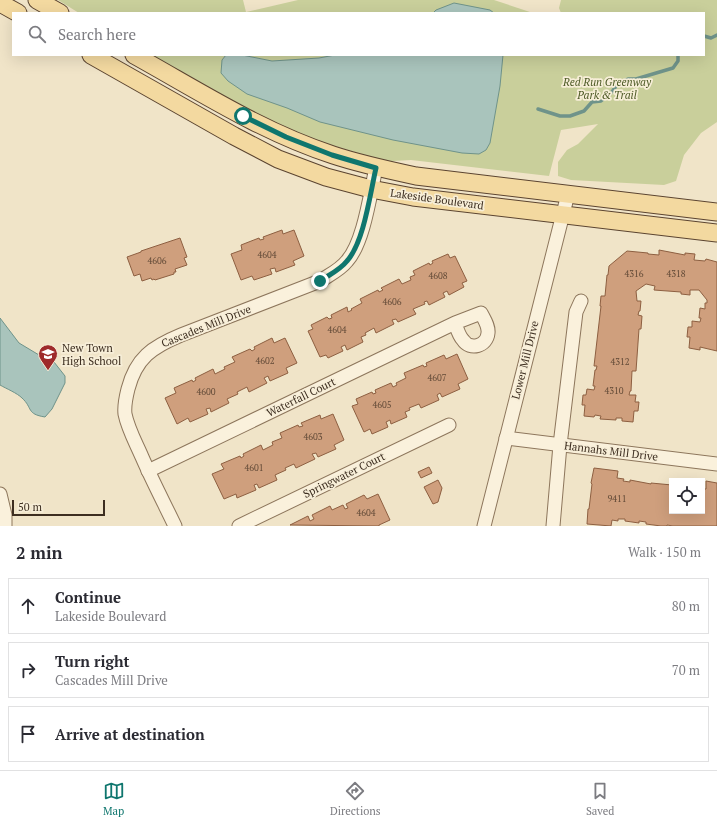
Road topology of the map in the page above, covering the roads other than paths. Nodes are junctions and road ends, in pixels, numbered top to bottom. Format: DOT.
graph roads {
  1 [pos="37,0"];
  2 [pos="0,3"];
  3 [pos="16,12"];
  4 [pos="58,12"];
  5 [pos="93,56"];
  6 [pos="136,56"];
  7 [pos="376,168"];
  8 [pos="371,189"];
  9 [pos="568,194"];
  10 [pos="717,212"];
  11 [pos="562,215"];
  12 [pos="717,234"];
  13 [pos="581,301"];
  14 [pos="455,323"];
  15 [pos="449,425"];
  16 [pos="506,438"];
  17 [pos="560,445"];
  18 [pos="717,464"];
  19 [pos="148,471"];
  20 [pos="0,494"];
  21 [pos="5,526"];
  22 [pos="175,526"];
  23 [pos="239,526"];
  24 [pos="484,526"];
  25 [pos="553,526"];
  1 -- 4 [label="main road"];
  2 -- 3 [label="main road"];
  5 -- 8 [label="main road, Lakeside Boulevard"];
  6 -- 7 [label="main road, Lakeside Boulevard"];
  7 -- 8 [label="street, Cascades Mill Drive"];
  7 -- 9 [label="main road, Lakeside Boulevard"];
  8 -- 11 [label="main road, Lakeside Boulevard"];
  8 -- 19 [label="street, Cascades Mill Drive"];
  9 -- 10 [label="main road, Lakeside Boulevard"];
  9 -- 11 [label="street, Lower Mill Drive"];
  11 -- 12 [label="main road, Lakeside Boulevard"];
  11 -- 16 [label="street, Lower Mill Drive"];
  13 -- 17 [label="street"];
  14 -- 19 [label="street, Waterfall Court"];
  15 -- 23 [label="street, Springwater Court"];
  16 -- 17 [label="street, Hannahs Mill Drive"];
  16 -- 24 [label="street, Lower Mill Drive"];
  17 -- 18 [label="street, Hannahs Mill Drive"];
  17 -- 25 [label="street"];
  19 -- 22 [label="street, Cascades Mill Drive"];
  20 -- 21 [label="street"];
}
